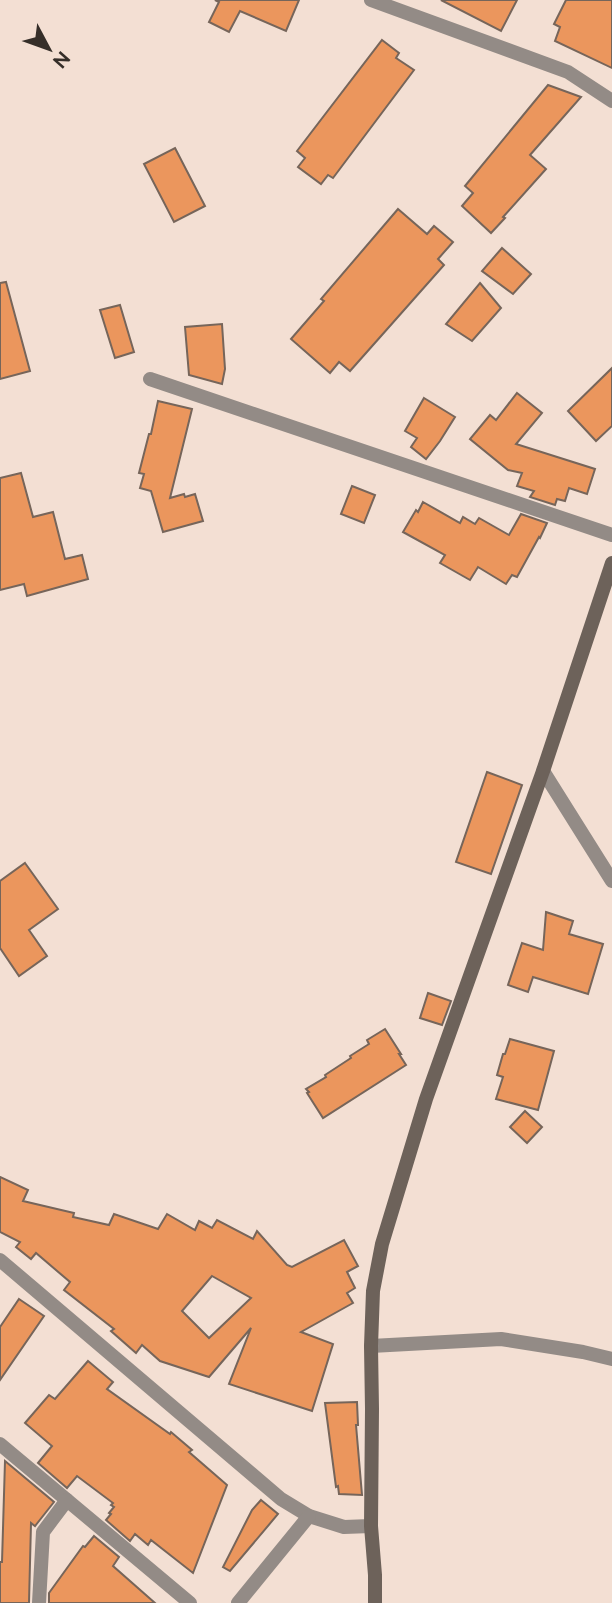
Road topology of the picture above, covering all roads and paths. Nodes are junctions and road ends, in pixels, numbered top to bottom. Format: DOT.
graph roads {
  1 [pos="371,0"];
  2 [pos="612,101"];
  3 [pos="150,380"];
  4 [pos="612,535"];
  5 [pos="612,563"];
  6 [pos="543,771"];
  7 [pos="612,881"];
  8 [pos="0,1260"];
  9 [pos="371,1346"];
  10 [pos="612,1359"];
  11 [pos="0,1444"];
  12 [pos="66,1500"];
  13 [pos="309,1516"];
  14 [pos="371,1525"];
  15 [pos="39,1603"];
  16 [pos="190,1603"];
  17 [pos="238,1603"];
  18 [pos="374,1603"];
  1 -- 2 [label="street"];
  3 -- 4 [label="street"];
  5 -- 6 [label="street"];
  6 -- 7 [label="street"];
  6 -- 9 [label="street"];
  8 -- 13 [label="street"];
  9 -- 10 [label="street"];
  9 -- 14 [label="street"];
  11 -- 12 [label="street"];
  12 -- 15 [label="street"];
  12 -- 16 [label="street"];
  13 -- 14 [label="street"];
  13 -- 17 [label="street"];
  14 -- 18 [label="street"];
}
